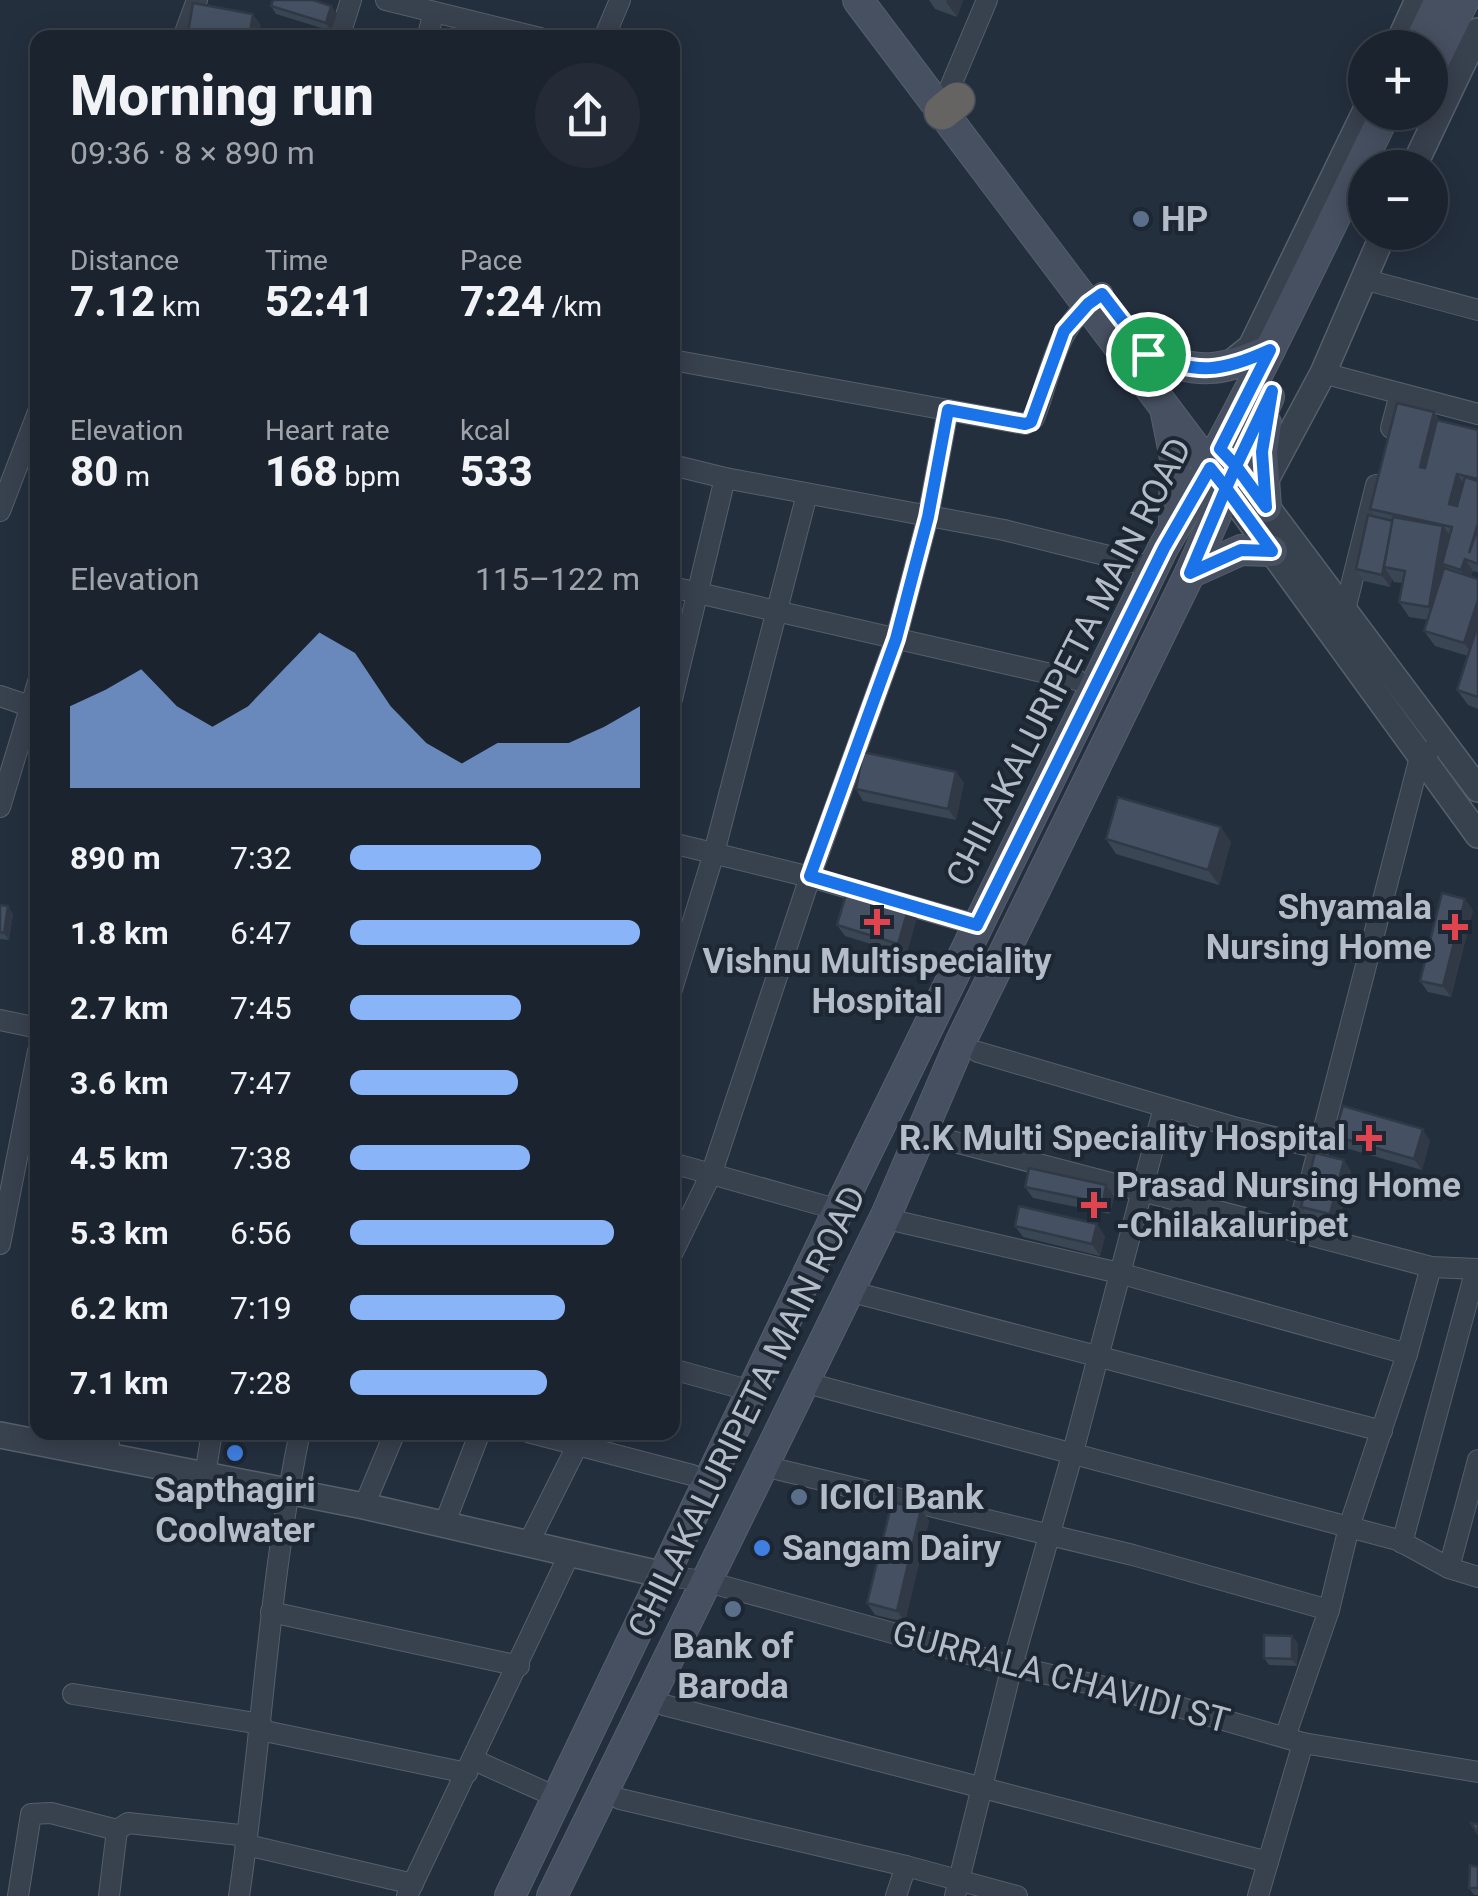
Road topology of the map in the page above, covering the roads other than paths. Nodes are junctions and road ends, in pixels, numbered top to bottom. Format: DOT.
graph roads {
  1 [pos="197,0"];
  2 [pos="350,0"];
  3 [pos="386,0"];
  4 [pos="620,0"];
  5 [pos="858,0"];
  6 [pos="882,0"];
  7 [pos="986,0"];
  8 [pos="1418,0"];
  9 [pos="1440,0"];
  10 [pos="1464,0"];
  11 [pos="434,12"];
  12 [pos="185,30"];
  13 [pos="342,30"];
  14 [pos="429,30"];
  15 [pos="507,30"];
  16 [pos="607,30"];
  17 [pos="1404,30"];
  18 [pos="1426,30"];
  19 [pos="1478,30"];
  20 [pos="1448,32"];
  21 [pos="949,100"];
  22 [pos="1356,130"];
  23 [pos="1377,130"];
  24 [pos="1421,150"];
  25 [pos="1348,235"];
  26 [pos="1376,250"];
  27 [pos="1363,278"];
  28 [pos="1095,299"];
  29 [pos="1478,310"];
  30 [pos="1270,350"];
  31 [pos="1148,354"];
  32 [pos="680,361"];
  33 [pos="1226,368"];
  34 [pos="1323,374"];
  35 [pos="1272,391"];
  36 [pos="1400,394"];
  37 [pos="1164,404"];
  38 [pos="948,410"];
  39 [pos="1478,414"];
  40 [pos="30,442"];
  41 [pos="680,467"];
  42 [pos="1223,468"];
  43 [pos="724,478"];
  44 [pos="806,494"];
  45 [pos="1264,496"];
  46 [pos="0,511"];
  47 [pos="928,517"];
  48 [pos="1174,530"];
  49 [pos="1272,551"];
  50 [pos="1153,567"];
  51 [pos="1190,573"];
  52 [pos="680,589"];
  53 [pos="697,593"];
  54 [pos="1345,610"];
  55 [pos="775,611"];
  56 [pos="896,639"];
  57 [pos="680,664"];
  58 [pos="1078,680"];
  59 [pos="0,696"];
  60 [pos="30,707"];
  61 [pos="30,720"];
  62 [pos="1442,742"];
  63 [pos="1420,757"];
  64 [pos="1478,789"];
  65 [pos="0,806"];
  66 [pos="1478,835"];
  67 [pos="680,846"];
  68 [pos="714,853"];
  69 [pos="810,876"];
  70 [pos="977,925"];
  71 [pos="680,963"];
  72 [pos="0,1020"];
  73 [pos="30,1026"];
  74 [pos="978,1052"];
  75 [pos="30,1090"];
  76 [pos="1164,1107"];
  77 [pos="936,1137"];
  78 [pos="1318,1148"];
  79 [pos="680,1165"];
  80 [pos="712,1172"];
  81 [pos="1140,1189"];
  82 [pos="824,1206"];
  83 [pos="896,1221"];
  84 [pos="1,1232"];
  85 [pos="1297,1232"];
  86 [pos="680,1238"];
  87 [pos="1431,1267"];
  88 [pos="1477,1269"];
  89 [pos="1119,1272"];
  90 [pos="860,1294"];
  91 [pos="1406,1354"];
  92 [pos="1098,1356"];
  93 [pos="680,1371"];
  94 [pos="818,1386"];
  95 [pos="737,1387"];
  96 [pos="1382,1431"];
  97 [pos="0,1435"];
  98 [pos="30,1437"];
  99 [pos="67,1440"];
  100 [pos="211,1440"];
  101 [pos="298,1440"];
  102 [pos="392,1440"];
  103 [pos="477,1440"];
  104 [pos="580,1440"];
  105 [pos="583,1440"];
  106 [pos="108,1444"];
  107 [pos="1073,1452"];
  108 [pos="1478,1460"];
  109 [pos="776,1469"];
  110 [pos="692,1475"];
  111 [pos="205,1476"];
  112 [pos="288,1492"];
  113 [pos="364,1506"];
  114 [pos="444,1525"];
  115 [pos="1350,1527"];
  116 [pos="1050,1535"];
  117 [pos="1402,1543"];
  118 [pos="528,1544"];
  119 [pos="569,1554"];
  120 [pos="1449,1568"];
  121 [pos="655,1573"];
  122 [pos="1478,1577"];
  123 [pos="708,1582"];
  124 [pos="1329,1610"];
  125 [pos="271,1612"];
  126 [pos="519,1666"];
  127 [pos="1012,1666"];
  128 [pos="73,1694"];
  129 [pos="664,1706"];
  130 [pos="261,1727"];
  131 [pos="1294,1740"];
  132 [pos="471,1767"];
  133 [pos="1478,1772"];
  134 [pos="984,1786"];
  135 [pos="546,1792"];
  136 [pos="620,1799"];
  137 [pos="117,1830"];
  138 [pos="247,1845"];
  139 [pos="1268,1862"];
  140 [pos="906,1866"];
  141 [pos="958,1888"];
  142 [pos="410,1890"];
  143 [pos="18,1896"];
  144 [pos="110,1896"];
  145 [pos="240,1896"];
  146 [pos="510,1896"];
  147 [pos="552,1896"];
  148 [pos="896,1896"];
  149 [pos="1018,1896"];
  150 [pos="1258,1896"];
  1 -- 12 [label="street"];
  2 -- 13 [label="street"];
  3 -- 11 [label="street"];
  4 -- 16 [label="street"];
  5 -- 21 [label="main road"];
  6 -- 21 [label="main road"];
  7 -- 21 [label="street"];
  8 -- 17 [label="street"];
  9 -- 18 [label="main road"];
  10 -- 20 [label="main road"];
  11 -- 14 [label="street"];
  11 -- 15 [label="street"];
  19 -- 24 [label="street"];
  21 -- 28 [label="main road"];
  22 -- 33 [label="street"];
  23 -- 30 [label="main road, CHILAKALURIPETA MAIN ROAD"];
  25 -- 35 [label="main road, CHILAKALURIPETA MAIN ROAD"];
  26 -- 27 [label="street"];
  27 -- 29 [label="street"];
  27 -- 34 [label="street"];
  28 -- 31 [label="main road"];
  28 -- 37 [label="main road"];
  28 -- 38 [label="street"];
  30 -- 33 [label="main road"];
  30 -- 42 [label="main road, CHILAKALURIPETA MAIN ROAD"];
  31 -- 33 [label="main road"];
  31 -- 42 [label="main road"];
  32 -- 38 [label="street"];
  34 -- 36 [label="street"];
  34 -- 45 [label="street"];
  35 -- 42 [label="main road, CHILAKALURIPETA MAIN ROAD"];
  35 -- 45 [label="main road"];
  36 -- 39 [label="street"];
  36 -- 54 [label="street"];
  37 -- 42 [label="main road"];
  37 -- 48 [label="main road"];
  38 -- 47 [label="street"];
  40 -- 46 [label="street"];
  41 -- 43 [label="street"];
  42 -- 45 [label="street"];
  42 -- 48 [label="main road, CHILAKALURIPETA MAIN ROAD"];
  42 -- 49 [label="street"];
  42 -- 51 [label="main road, CHILAKALURIPETA MAIN ROAD"];
  43 -- 44 [label="street"];
  43 -- 53 [label="street"];
  44 -- 47 [label="street"];
  44 -- 55 [label="street"];
  45 -- 54 [label="street"];
  47 -- 50 [label="street"];
  47 -- 56 [label="street"];
  48 -- 70 [label="main road, CHILAKALURIPETA MAIN ROAD"];
  49 -- 51 [label="main road"];
  49 -- 63 [label="street"];
  51 -- 123 [label="main road, CHILAKALURIPETA MAIN ROAD"];
  52 -- 53 [label="street"];
  53 -- 55 [label="street"];
  53 -- 57 [label="street"];
  54 -- 62 [label="street"];
  55 -- 56 [label="street"];
  55 -- 68 [label="street"];
  56 -- 58 [label="street"];
  56 -- 69 [label="street"];
  59 -- 60 [label="street"];
  61 -- 65 [label="street"];
  62 -- 63 [label="street"];
  62 -- 64 [label="street"];
  63 -- 66 [label="street"];
  63 -- 78 [label="street"];
  67 -- 68 [label="street"];
  68 -- 69 [label="street"];
  68 -- 71 [label="street"];
  69 -- 70 [label="street"];
  69 -- 80 [label="street"];
  70 -- 121 [label="main road, CHILAKALURIPETA MAIN ROAD"];
  72 -- 73 [label="street"];
  74 -- 76 [label="street"];
  75 -- 84 [label="street"];
  76 -- 78 [label="street"];
  76 -- 81 [label="street"];
  77 -- 81 [label="street"];
  78 -- 85 [label="street"];
  79 -- 80 [label="street"];
  80 -- 82 [label="street"];
  80 -- 86 [label="street"];
  81 -- 85 [label="street"];
  81 -- 89 [label="street"];
  83 -- 89 [label="street"];
  85 -- 87 [label="street"];
  87 -- 88 [label="street"];
  87 -- 91 [label="street"];
  88 -- 117 [label="street"];
  89 -- 91 [label="street"];
  89 -- 92 [label="street"];
  90 -- 92 [label="street"];
  91 -- 96 [label="street"];
  92 -- 96 [label="street"];
  92 -- 107 [label="street"];
  93 -- 95 [label="street"];
  94 -- 107 [label="street"];
  96 -- 115 [label="street"];
  97 -- 98 [label="street"];
  99 -- 106 [label="street"];
  100 -- 111 [label="street"];
  101 -- 112 [label="street"];
  102 -- 113 [label="street"];
  103 -- 114 [label="street"];
  104 -- 118 [label="street"];
  105 -- 110 [label="street"];
  106 -- 111 [label="street"];
  107 -- 115 [label="street"];
  107 -- 116 [label="street"];
  108 -- 120 [label="street"];
  109 -- 116 [label="street"];
  111 -- 112 [label="street"];
  112 -- 113 [label="street"];
  112 -- 125 [label="street"];
  113 -- 114 [label="street"];
  114 -- 118 [label="street"];
  115 -- 117 [label="street"];
  115 -- 124 [label="street"];
  116 -- 124 [label="street"];
  116 -- 127 [label="street"];
  117 -- 120 [label="street"];
  118 -- 119 [label="street"];
  119 -- 121 [label="street"];
  119 -- 126 [label="street"];
  120 -- 122 [label="street"];
  121 -- 123 [label="street, GURRALA CHAVIDI ST"];
  121 -- 146 [label="main road, CHILAKALURIPETA MAIN ROAD"];
  123 -- 127 [label="street, GURRALA CHAVIDI ST"];
  123 -- 147 [label="main road, CHILAKALURIPETA MAIN ROAD"];
  124 -- 131 [label="street"];
  125 -- 126 [label="street"];
  125 -- 130 [label="street"];
  126 -- 132 [label="street"];
  127 -- 131 [label="street, GURRALA CHAVIDI ST"];
  127 -- 134 [label="street"];
  128 -- 130 [label="street"];
  129 -- 134 [label="street"];
  130 -- 132 [label="street"];
  130 -- 138 [label="street"];
  131 -- 133 [label="street, GURRALA CHAVIDI ST"];
  131 -- 139 [label="street"];
  132 -- 135 [label="street"];
  132 -- 142 [label="street"];
  134 -- 139 [label="street"];
  134 -- 141 [label="street"];
  136 -- 140 [label="street"];
  137 -- 138 [label="street"];
  137 -- 143 [label="street"];
  137 -- 144 [label="street"];
  138 -- 142 [label="street"];
  138 -- 145 [label="street"];
  139 -- 150 [label="street"];
  140 -- 141 [label="street"];
  140 -- 148 [label="street"];
  141 -- 149 [label="street"];
}
